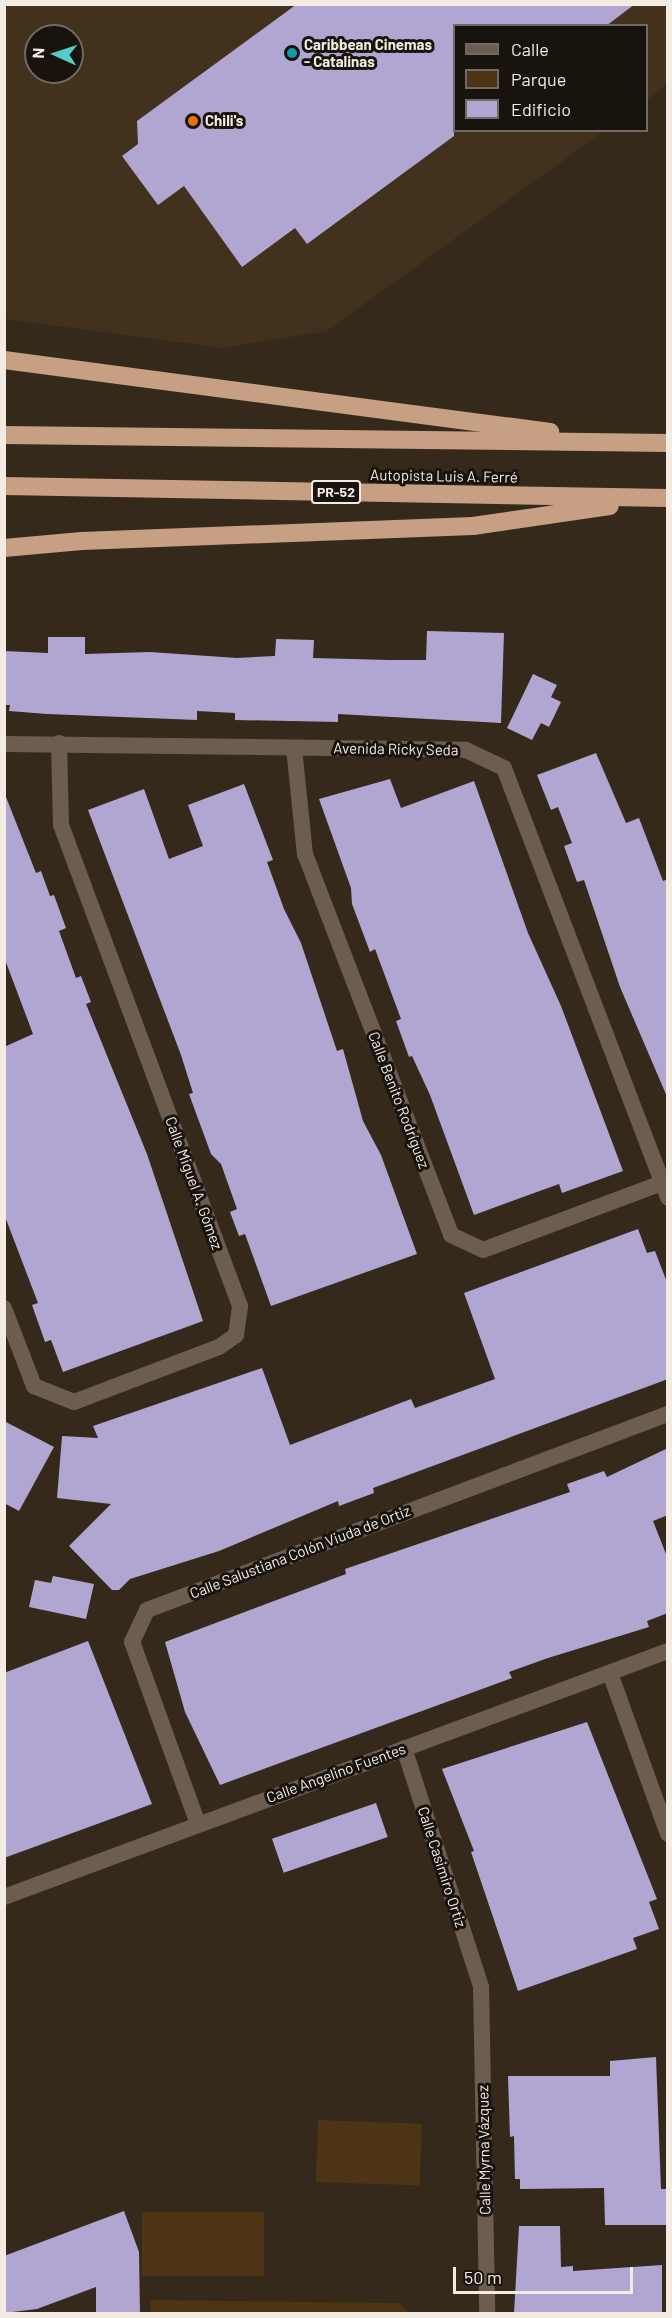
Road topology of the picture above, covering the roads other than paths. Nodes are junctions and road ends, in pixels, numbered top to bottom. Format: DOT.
graph roads {
  1 [pos="9,359"];
  2 [pos="4,435"];
  3 [pos="611,442"];
  4 [pos="668,443"];
  5 [pos="4,486"];
  6 [pos="665,498"];
  7 [pos="4,548"];
  8 [pos="58,743"];
  9 [pos="4,744"];
  10 [pos="294,748"];
  11 [pos="664,1190"];
  12 [pos="4,1308"];
  13 [pos="668,1414"];
  14 [pos="668,1651"];
  15 [pos="610,1673"];
  16 [pos="404,1748"];
  17 [pos="198,1824"];
  18 [pos="668,1834"];
  19 [pos="4,1897"];
  20 [pos="481,1987"];
  21 [pos="487,2313"];
  1 -- 3 [label="highway"];
  2 -- 3 [label="highway"];
  3 -- 4 [label="highway"];
  5 -- 6 [label="highway, Autopista Luis A. Ferré / PR-52"];
  6 -- 7 [label="highway"];
  8 -- 9 [label="street, Avenida Ricky Seda"];
  8 -- 10 [label="street, Avenida Ricky Seda"];
  8 -- 12 [label="street, Calle Miguel A. Gómez"];
  10 -- 11 [label="street, Avenida Ricky Seda"];
  10 -- 11 [label="street, Calle Benito Rodríguez"];
  13 -- 17 [label="street, Calle Salustiana Colón Viuda de Ortiz"];
  14 -- 15 [label="street, Calle Angelino Fuentes"];
  15 -- 16 [label="street, Calle Angelino Fuentes"];
  15 -- 18 [label="street"];
  16 -- 17 [label="street, Calle Angelino Fuentes"];
  16 -- 20 [label="street, Calle Casimiro Ortiz"];
  17 -- 19 [label="street, Calle Angelino Fuentes"];
  20 -- 21 [label="street, Calle Myrna Vázquez"];
}
